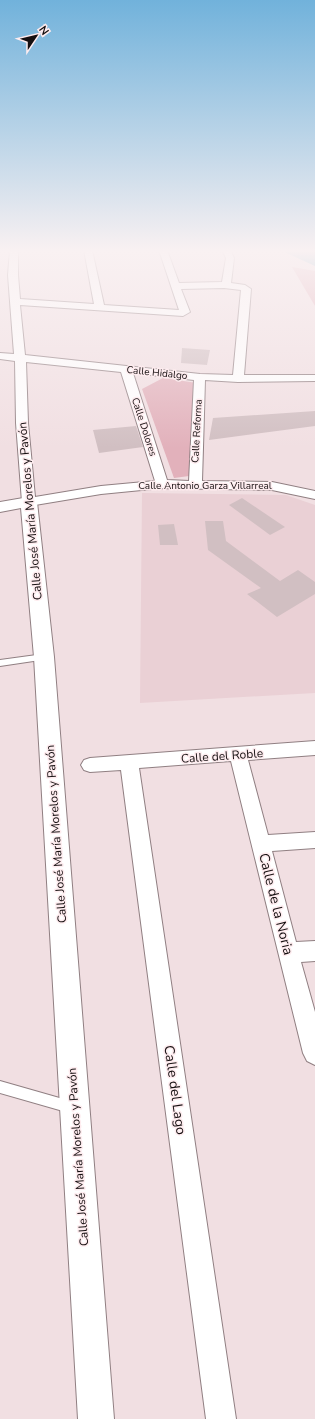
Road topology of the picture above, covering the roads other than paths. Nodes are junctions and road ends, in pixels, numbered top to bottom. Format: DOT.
graph roads {
  1 [pos="17,316"];
  2 [pos="244,316"];
  3 [pos="0,356"];
  4 [pos="20,358"];
  5 [pos="126,369"];
  6 [pos="200,377"];
  7 [pos="315,378"];
  8 [pos="238,379"];
  9 [pos="162,484"];
  10 [pos="195,484"];
  11 [pos="315,495"];
  12 [pos="29,502"];
  13 [pos="0,507"];
  14 [pos="44,657"];
  15 [pos="0,664"];
  16 [pos="315,748"];
  17 [pos="238,755"];
  18 [pos="129,762"];
  19 [pos="90,765"];
  20 [pos="315,840"];
  21 [pos="260,844"];
  22 [pos="315,951"];
  23 [pos="288,953"];
  24 [pos="313,1040"];
  25 [pos="0,1087"];
  26 [pos="74,1108"];
  27 [pos="96,1419"];
  28 [pos="221,1419"];
  1 -- 4 [label="street, Calle José María Morelos y Pavón"];
  2 -- 8 [label="street"];
  3 -- 4 [label="street, Calle Hidalgo"];
  4 -- 5 [label="street, Calle Hidalgo"];
  4 -- 12 [label="street, Calle José María Morelos y Pavón"];
  5 -- 6 [label="street, Calle Hidalgo"];
  5 -- 9 [label="street, Calle Dolores"];
  6 -- 8 [label="street, Calle Hidalgo"];
  6 -- 10 [label="street, Calle Reforma"];
  7 -- 8 [label="street, Calle Hidalgo"];
  9 -- 10 [label="street, Calle Antonio Garza Villarreal"];
  9 -- 12 [label="street, Calle Antonio Garza Villarreal"];
  10 -- 11 [label="street, Calle Antonio Garza Villarreal"];
  12 -- 13 [label="street, Calle Antonio Garza Villarreal"];
  12 -- 14 [label="street, Calle José María Morelos y Pavón"];
  14 -- 15 [label="lane"];
  14 -- 26 [label="street, Calle José María Morelos y Pavón"];
  16 -- 17 [label="street, Calle del Roble"];
  17 -- 18 [label="street, Calle del Roble"];
  17 -- 21 [label="street, Calle de la Noria"];
  18 -- 19 [label="street, Calle del Roble"];
  18 -- 28 [label="street, Calle del Lago"];
  20 -- 21 [label="street"];
  21 -- 23 [label="street, Calle de la Noria"];
  22 -- 23 [label="street"];
  23 -- 24 [label="street, Calle de la Noria"];
  25 -- 26 [label="lane"];
  26 -- 27 [label="street, Calle José María Morelos y Pavón"];
}
